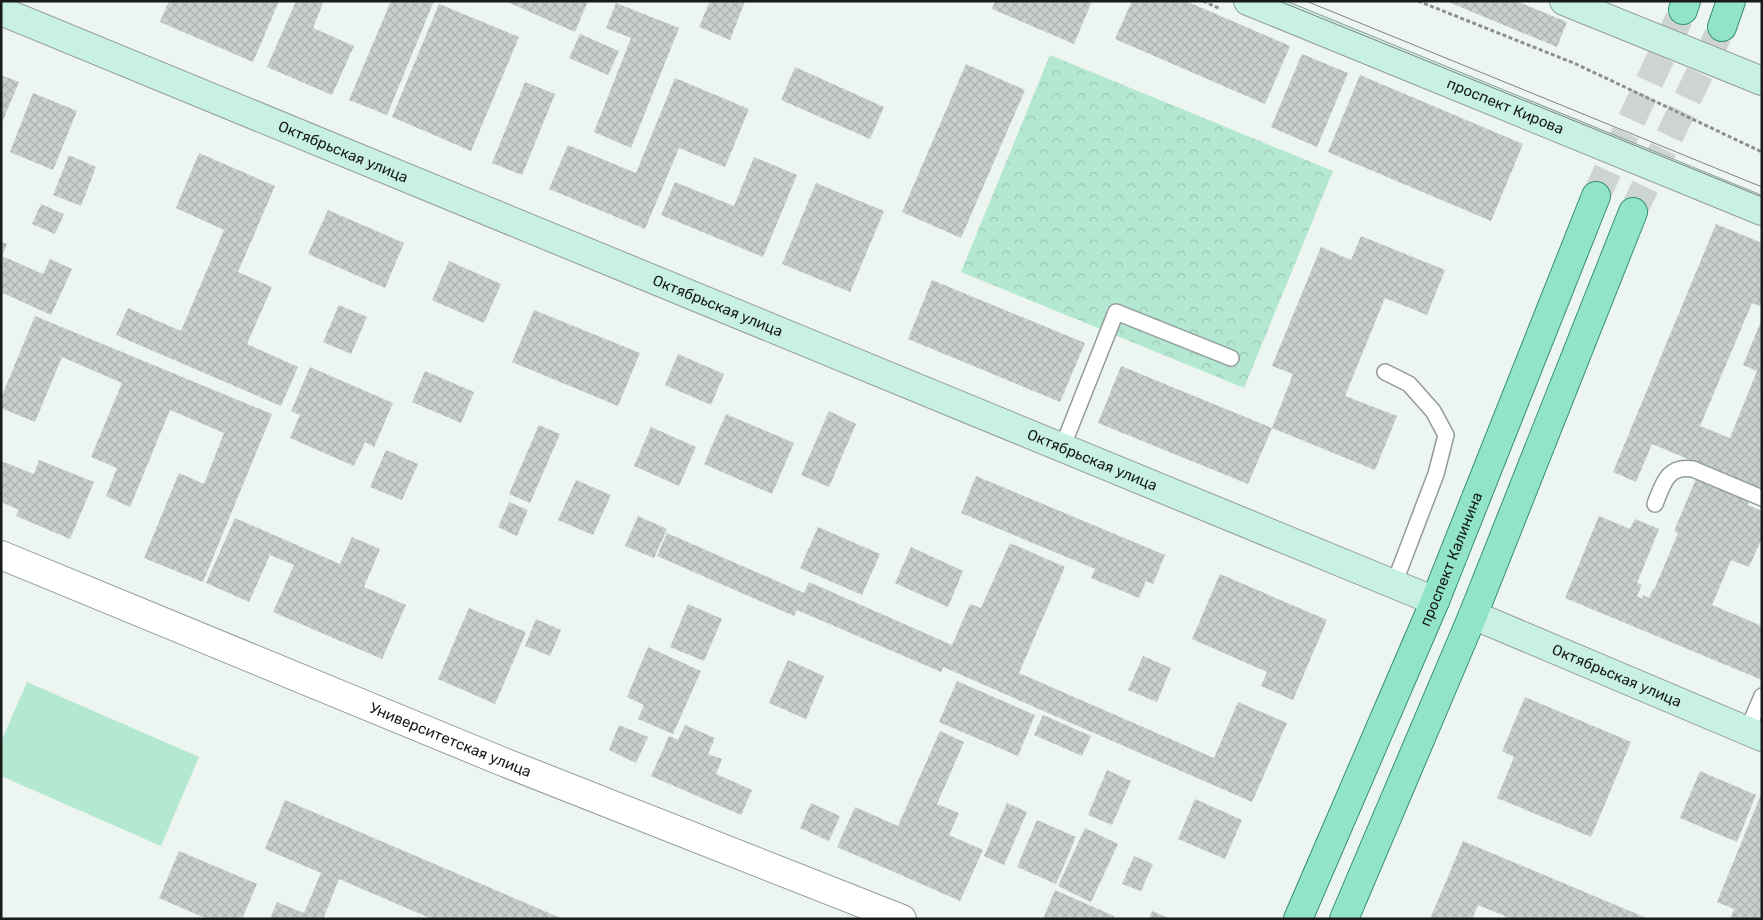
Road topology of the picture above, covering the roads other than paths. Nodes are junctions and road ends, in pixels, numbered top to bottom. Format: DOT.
graph roads {
  1 [pos="1248,1"];
  2 [pos="1564,1"];
  3 [pos="1731,1"];
  4 [pos="1,10"];
  5 [pos="1722,27"];
  6 [pos="1762,81"];
  7 [pos="1596,196"];
  8 [pos="1762,211"];
  9 [pos="1633,212"];
  10 [pos="1232,358"];
  11 [pos="1385,372"];
  12 [pos="1062,448"];
  13 [pos="1762,498"];
  14 [pos="1655,504"];
  15 [pos="1,556"];
  16 [pos="1394,584"];
  17 [pos="1435,601"];
  18 [pos="1473,615"];
  19 [pos="1762,696"];
  20 [pos="1755,734"];
  21 [pos="902,919"];
  22 [pos="1298,919"];
  23 [pos="1344,919"];
  1 -- 8 [label="main road, проспект Кирова"];
  2 -- 6 [label="main road"];
  3 -- 5 [label="main road"];
  4 -- 12 [label="main road, Октябрьская улица"];
  7 -- 17 [label="main road, проспект Калинина"];
  9 -- 18 [label="main road"];
  10 -- 12 [label="lane"];
  11 -- 16 [label="lane"];
  12 -- 16 [label="main road, Октябрьская улица"];
  13 -- 14 [label="lane"];
  15 -- 21 [label="street, Университетская улица"];
  16 -- 17 [label="main road, Октябрьская улица"];
  17 -- 22 [label="main road, проспект Калинина"];
  18 -- 20 [label="main road, Октябрьская улица"];
  18 -- 23 [label="main road"];
  19 -- 20 [label="lane"];
}
